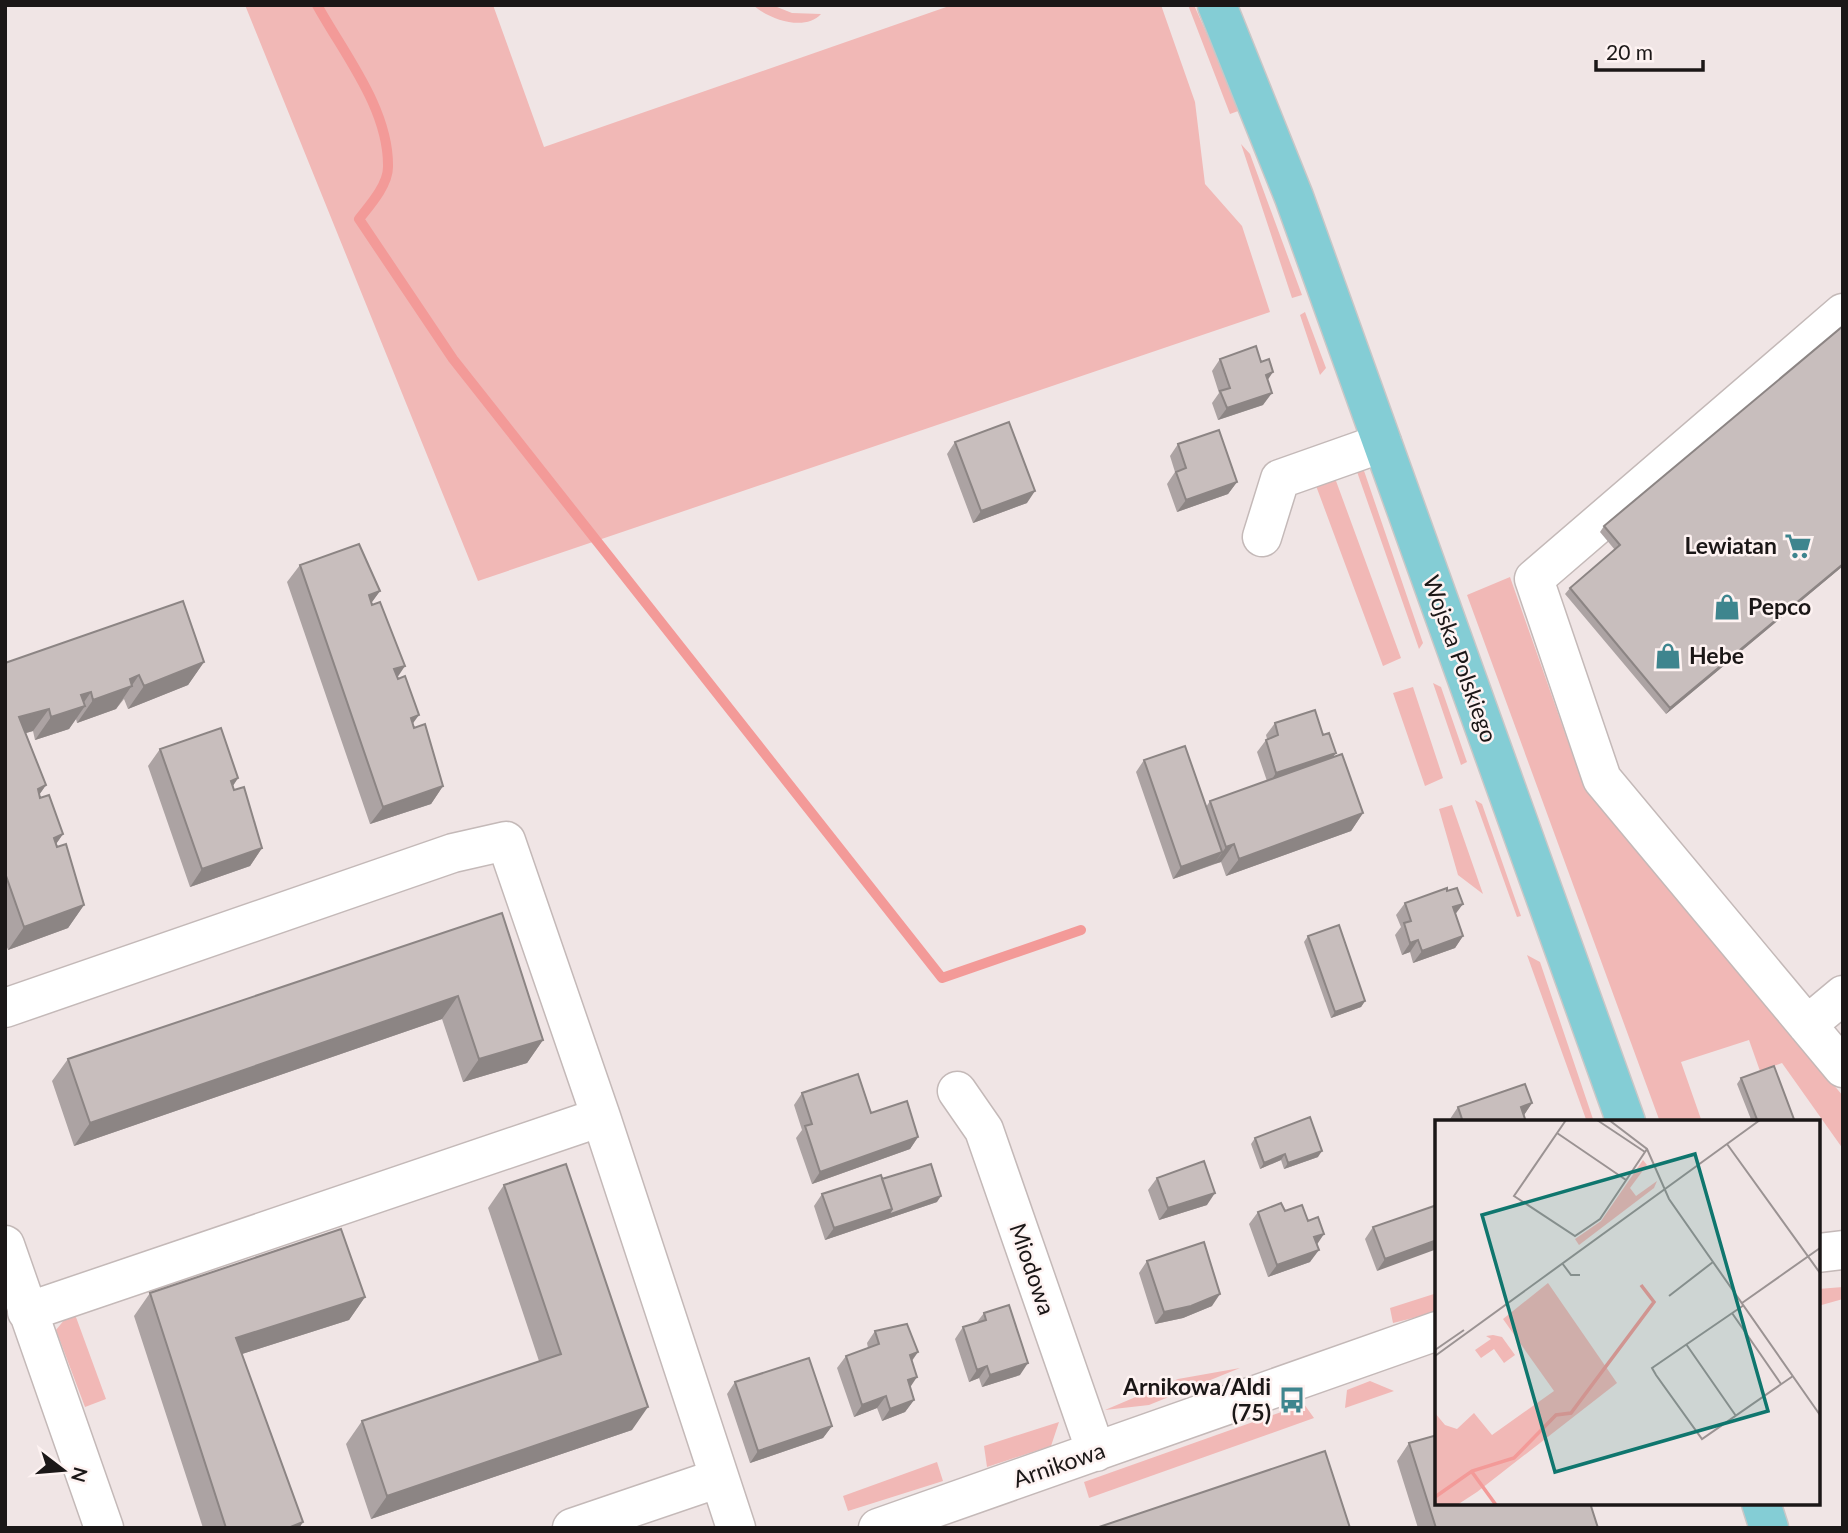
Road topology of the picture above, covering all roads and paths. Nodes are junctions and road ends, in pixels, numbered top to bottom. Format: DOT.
graph roads {
  1 [pos="1217,5"];
  2 [pos="1237,5"];
  3 [pos="1293,197"];
  4 [pos="1843,313"];
  5 [pos="1382,443"];
  6 [pos="1262,537"];
  7 [pos="1843,995"];
  8 [pos="5,1008"];
  9 [pos="1807,1025"];
  10 [pos="1843,1068"];
  11 [pos="957,1091"];
  12 [pos="601,1117"];
  13 [pos="1625,1120"];
  14 [pos="5,1245"];
  15 [pos="1843,1250"];
  16 [pos="1820,1253"];
  17 [pos="27,1312"];
  18 [pos="1435,1332"];
  19 [pos="1096,1452"];
  20 [pos="719,1478"];
  21 [pos="1762,1505"];
  22 [pos="104,1528"];
  23 [pos="572,1528"];
  24 [pos="736,1528"];
  25 [pos="878,1528"];
  26 [pos="1769,1528"];
  1 -- 3 [label="main road, Wojska Polskiego"];
  2 -- 3 [label="main road, Wojska Polskiego"];
  3 -- 5 [label="main road, Wojska Polskiego"];
  4 -- 9 [label="street"];
  5 -- 6 [label="street"];
  5 -- 13 [label="main road, Wojska Polskiego"];
  7 -- 9 [label="street"];
  8 -- 12 [label="street"];
  9 -- 10 [label="street"];
  11 -- 19 [label="street, Miodowa"];
  12 -- 17 [label="street"];
  12 -- 20 [label="street"];
  14 -- 17 [label="street"];
  15 -- 16 [label="street"];
  17 -- 22 [label="street"];
  18 -- 19 [label="street, Arnikowa"];
  19 -- 25 [label="street, Arnikowa"];
  20 -- 23 [label="street"];
  20 -- 24 [label="street"];
  21 -- 26 [label="main road"];
}
